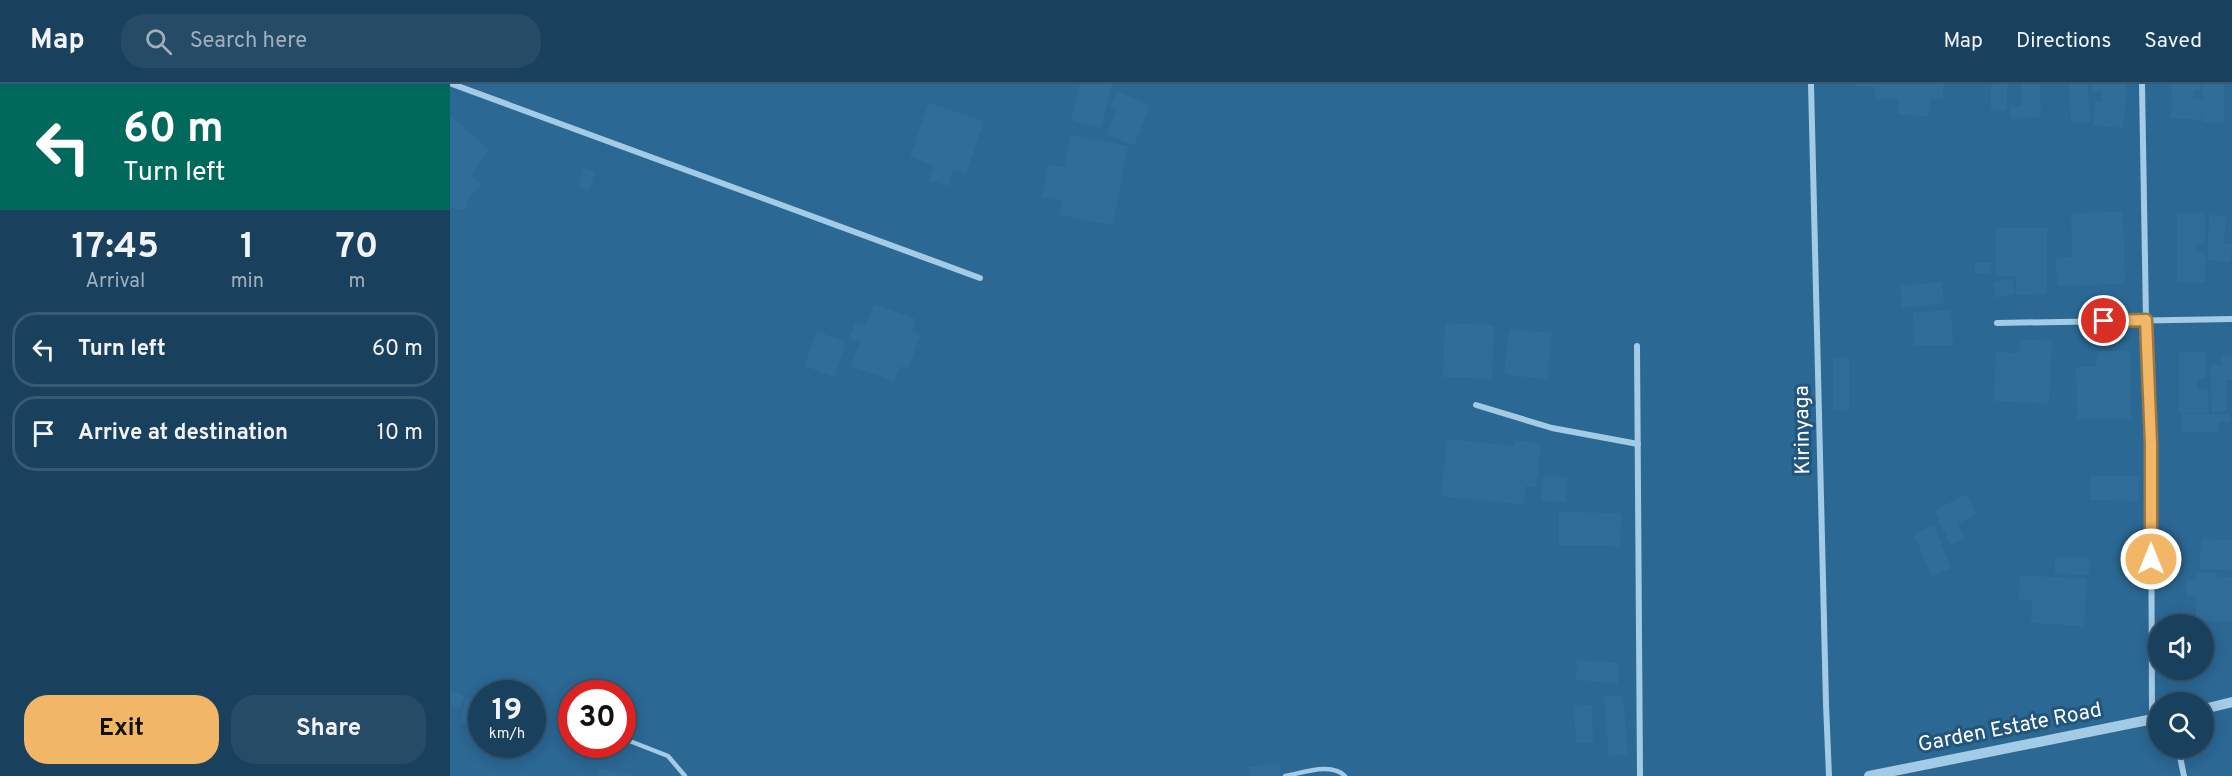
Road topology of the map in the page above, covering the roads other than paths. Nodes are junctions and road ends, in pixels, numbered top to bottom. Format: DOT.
graph roads {
  1 [pos="452,84"];
  2 [pos="1811,84"];
  3 [pos="2142,84"];
  4 [pos="980,278"];
  5 [pos="2232,319"];
  6 [pos="2146,320"];
  7 [pos="1997,323"];
  8 [pos="1637,346"];
  9 [pos="1476,405"];
  10 [pos="1638,444"];
  11 [pos="2156,692"];
  12 [pos="2232,702"];
  13 [pos="2214,706"];
  14 [pos="2148,721"];
  15 [pos="636,743"];
  16 [pos="2180,758"];
  17 [pos="685,776"];
  18 [pos="1285,776"];
  19 [pos="1345,776"];
  20 [pos="1640,776"];
  21 [pos="1829,776"];
  22 [pos="1869,776"];
  23 [pos="2184,776"];
  1 -- 4 [label="street"];
  2 -- 21 [label="street, Kirinyaga"];
  3 -- 6 [label="street"];
  5 -- 6 [label="street"];
  6 -- 7 [label="street"];
  6 -- 11 [label="street"];
  8 -- 10 [label="street"];
  9 -- 10 [label="street"];
  10 -- 20 [label="street"];
  12 -- 13 [label="street"];
  14 -- 22 [label="street, Garden Estate Road"];
  15 -- 17 [label="lane"];
  16 -- 23 [label="street"];
  18 -- 19 [label="lane"];
}
